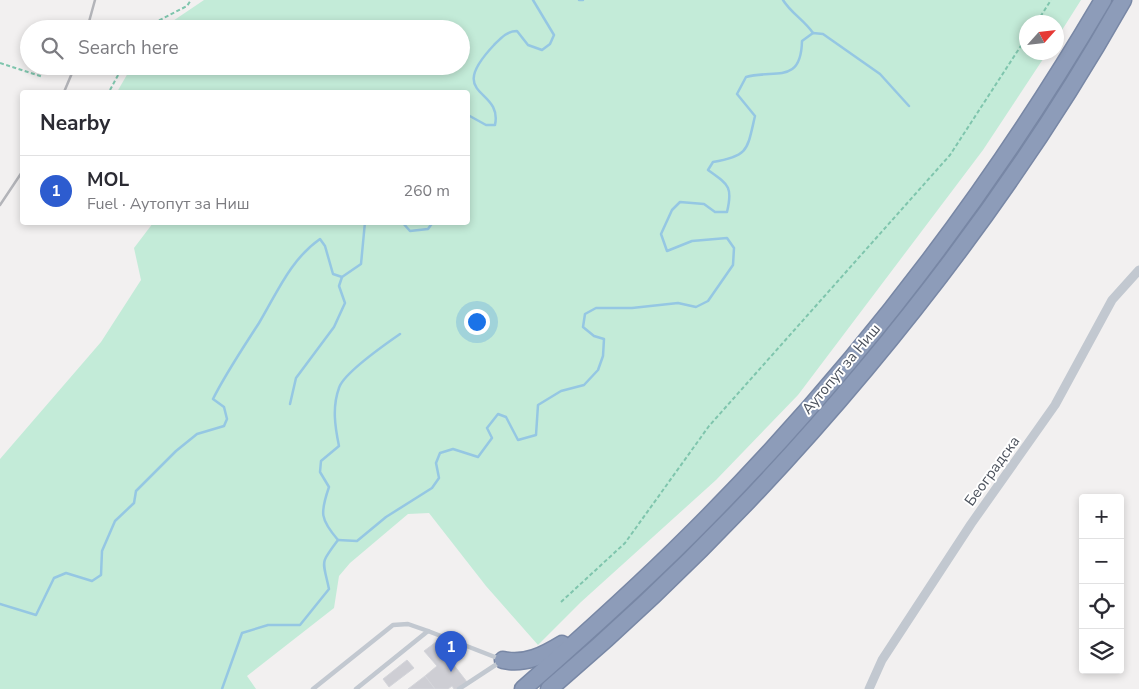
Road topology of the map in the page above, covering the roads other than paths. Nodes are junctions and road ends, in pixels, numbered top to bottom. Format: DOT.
graph roads {
  1 [pos="1103,0"];
  2 [pos="1123,0"];
  3 [pos="1139,270"];
  4 [pos="592,627"];
  5 [pos="428,631"];
  6 [pos="503,660"];
  7 [pos="313,689"];
  8 [pos="356,689"];
  9 [pos="459,689"];
  10 [pos="522,689"];
  11 [pos="548,689"];
  12 [pos="869,689"];
  1 -- 4 [label="highway, Аутопут за Ниш"];
  2 -- 11 [label="highway, Аутопут за Ниш"];
  3 -- 12 [label="street, Београдска"];
  4 -- 6 [label="highway"];
  4 -- 10 [label="highway, Аутопут за Ниш"];
  5 -- 6 [label="lane"];
  5 -- 7 [label="lane"];
  5 -- 8 [label="lane"];
  6 -- 9 [label="lane"];
}
